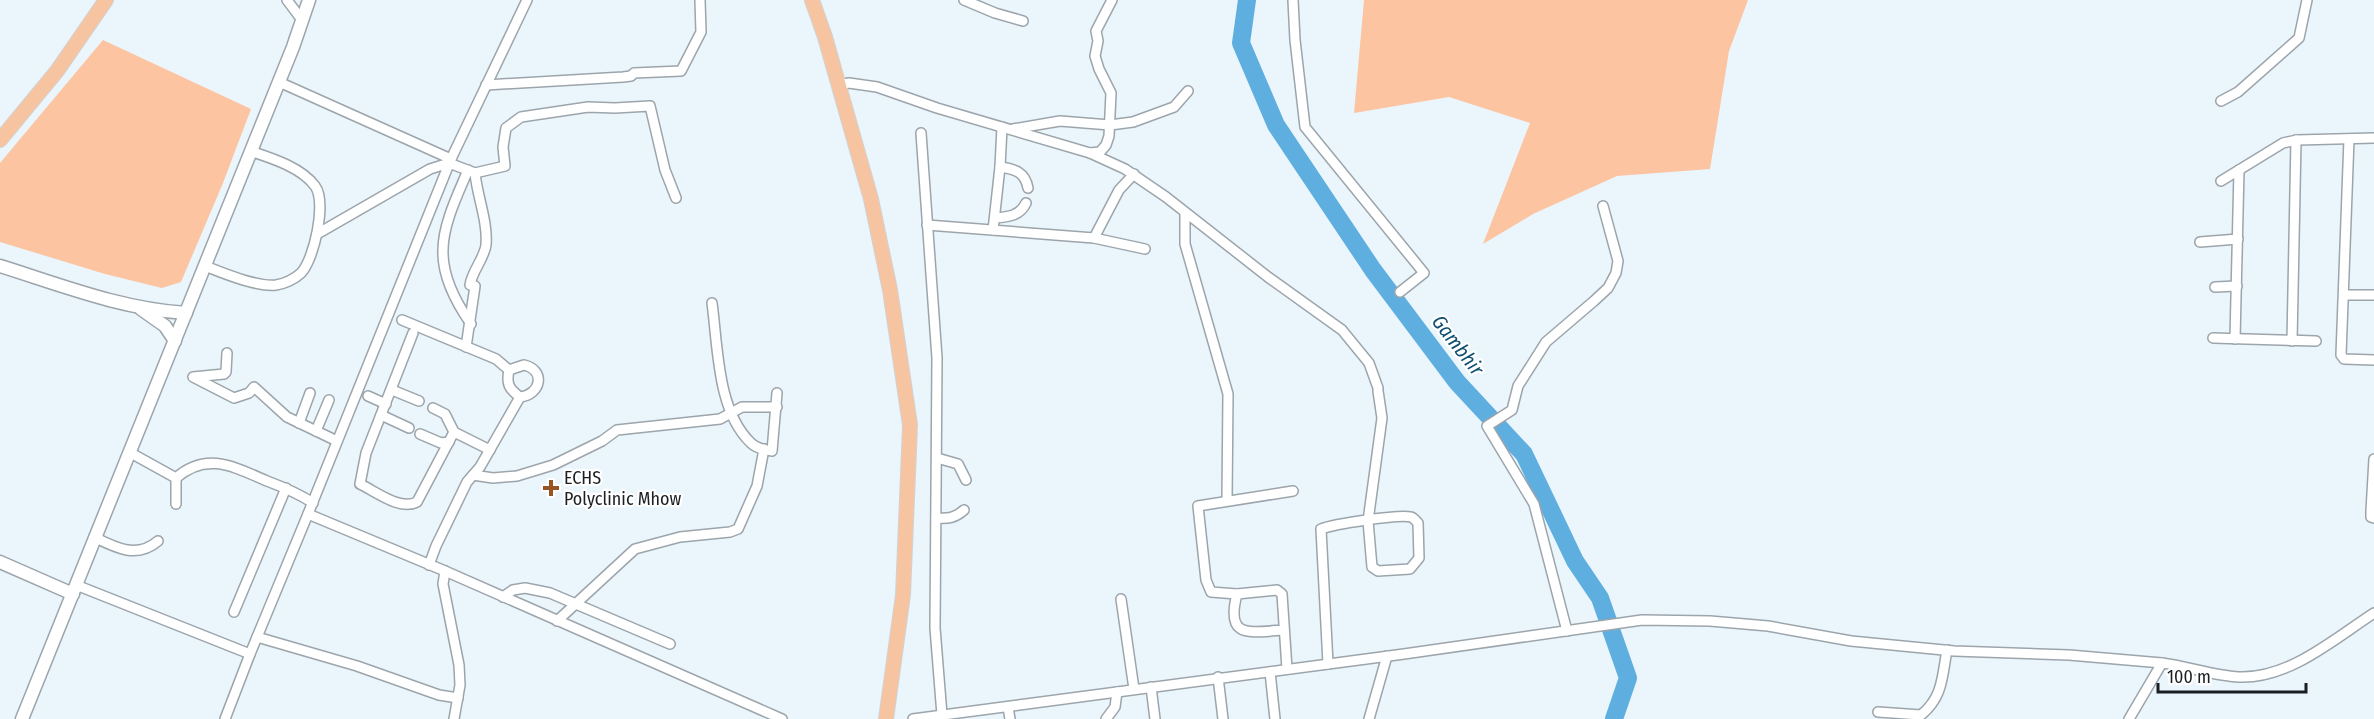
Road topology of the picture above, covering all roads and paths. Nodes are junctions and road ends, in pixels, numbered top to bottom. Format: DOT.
graph roads {
  1 [pos="106,0"];
  2 [pos="287,0"];
  3 [pos="309,0"];
  4 [pos="527,0"];
  5 [pos="700,0"];
  6 [pos="812,0"];
  7 [pos="964,0"];
  8 [pos="1112,0"];
  9 [pos="1293,0"];
  10 [pos="2307,0"];
  11 [pos="302,20"];
  12 [pos="1023,21"];
  13 [pos="279,82"];
  14 [pos="486,85"];
  15 [pos="838,85"];
  16 [pos="1188,91"];
  17 [pos="2221,100"];
  18 [pos="1110,125"];
  19 [pos="1006,129"];
  20 [pos="921,133"];
  21 [pos="2374,138"];
  22 [pos="2349,139"];
  23 [pos="0,140"];
  24 [pos="2296,140"];
  25 [pos="250,151"];
  26 [pos="1090,153"];
  27 [pos="450,161"];
  28 [pos="1000,167"];
  29 [pos="2240,170"];
  30 [pos="472,172"];
  31 [pos="1134,174"];
  32 [pos="2221,181"];
  33 [pos="1028,188"];
  34 [pos="676,198"];
  35 [pos="1026,203"];
  36 [pos="1603,206"];
  37 [pos="1185,213"];
  38 [pos="995,218"];
  39 [pos="927,225"];
  40 [pos="993,230"];
  41 [pos="317,234"];
  42 [pos="1094,238"];
  43 [pos="2238,239"];
  44 [pos="2200,242"];
  45 [pos="1145,249"];
  46 [pos="0,266"];
  47 [pos="205,266"];
  48 [pos="2237,286"];
  49 [pos="2215,287"];
  50 [pos="1400,292"];
  51 [pos="2374,295"];
  52 [pos="2344,296"];
  53 [pos="712,303"];
  54 [pos="140,308"];
  55 [pos="186,313"];
  56 [pos="402,320"];
  57 [pos="471,324"];
  58 [pos="413,333"];
  59 [pos="2213,338"];
  60 [pos="2235,339"];
  61 [pos="2292,340"];
  62 [pos="174,341"];
  63 [pos="2316,341"];
  64 [pos="466,347"];
  65 [pos="226,352"];
  66 [pos="2374,360"];
  67 [pos="509,370"];
  68 [pos="392,390"];
  69 [pos="310,393"];
  70 [pos="777,393"];
  71 [pos="368,396"];
  72 [pos="520,397"];
  73 [pos="329,400"];
  74 [pos="419,401"];
  75 [pos="386,404"];
  76 [pos="777,407"];
  77 [pos="433,408"];
  78 [pos="381,415"];
  79 [pos="730,415"];
  80 [pos="299,423"];
  81 [pos="409,428"];
  82 [pos="316,431"];
  83 [pos="454,432"];
  84 [pos="420,434"];
  85 [pos="338,441"];
  86 [pos="450,442"];
  87 [pos="764,449"];
  88 [pos="490,450"];
  89 [pos="129,453"];
  90 [pos="937,458"];
  91 [pos="2374,459"];
  92 [pos="473,475"];
  93 [pos="176,478"];
  94 [pos="966,480"];
  95 [pos="286,488"];
  96 [pos="1293,491"];
  97 [pos="1227,500"];
  98 [pos="313,503"];
  99 [pos="176,504"];
  100 [pos="964,510"];
  101 [pos="308,514"];
  102 [pos="936,518"];
  103 [pos="2374,518"];
  104 [pos="1368,521"];
  105 [pos="94,537"];
  106 [pos="158,541"];
  107 [pos="0,562"];
  108 [pos="429,565"];
  109 [pos="445,571"];
  110 [pos="74,590"];
  111 [pos="1237,594"];
  112 [pos="503,597"];
  113 [pos="1121,599"];
  114 [pos="575,604"];
  115 [pos="234,612"];
  116 [pos="2374,613"];
  117 [pos="557,621"];
  118 [pos="1284,630"];
  119 [pos="1567,631"];
  120 [pos="257,637"];
  121 [pos="670,644"];
  122 [pos="1947,650"];
  123 [pos="250,654"];
  124 [pos="1387,657"];
  125 [pos="2162,663"];
  126 [pos="1328,664"];
  127 [pos="1287,669"];
  128 [pos="1270,672"];
  129 [pos="1218,677"];
  130 [pos="1151,687"];
  131 [pos="1134,689"];
  132 [pos="1116,692"];
  133 [pos="458,698"];
  134 [pos="1008,706"];
  135 [pos="1878,712"];
  136 [pos="942,715"];
  137 [pos="22,719"];
  138 [pos="225,719"];
  139 [pos="454,719"];
  140 [pos="782,719"];
  141 [pos="886,719"];
  142 [pos="913,719"];
  143 [pos="1010,719"];
  144 [pos="1106,719"];
  145 [pos="1155,719"];
  146 [pos="1224,719"];
  147 [pos="1275,719"];
  148 [pos="1369,719"];
  149 [pos="2129,719"];
  1 -- 23 [label="main road"];
  2 -- 11 [label="street"];
  3 -- 11 [label="street"];
  4 -- 14 [label="street"];
  5 -- 14 [label="street"];
  6 -- 15 [label="main road"];
  7 -- 12 [label="street"];
  8 -- 18 [label="street"];
  9 -- 50 [label="street"];
  10 -- 17 [label="street"];
  11 -- 13 [label="street"];
  13 -- 25 [label="street"];
  13 -- 27 [label="street"];
  14 -- 27 [label="street"];
  15 -- 19 [label="street"];
  15 -- 141 [label="main road"];
  16 -- 18 [label="street"];
  18 -- 19 [label="street"];
  18 -- 26 [label="street"];
  19 -- 26 [label="street"];
  19 -- 28 [label="street"];
  20 -- 39 [label="street"];
  21 -- 22 [label="street"];
  22 -- 24 [label="street"];
  22 -- 52 [label="street"];
  24 -- 29 [label="street"];
  24 -- 61 [label="street"];
  25 -- 41 [label="street"];
  25 -- 47 [label="street"];
  26 -- 31 [label="street"];
  27 -- 30 [label="street"];
  27 -- 41 [label="street"];
  27 -- 85 [label="street"];
  28 -- 33 [label="street"];
  28 -- 38 [label="street"];
  29 -- 32 [label="street"];
  29 -- 43 [label="street"];
  30 -- 34 [label="street"];
  30 -- 57 [label="street"];
  30 -- 57 [label="street"];
  31 -- 37 [label="street"];
  31 -- 42 [label="street"];
  35 -- 38 [label="street"];
  36 -- 119 [label="street"];
  37 -- 97 [label="street"];
  37 -- 104 [label="street"];
  38 -- 40 [label="street"];
  39 -- 40 [label="street"];
  39 -- 90 [label="street"];
  40 -- 42 [label="street"];
  41 -- 47 [label="street"];
  42 -- 45 [label="street"];
  43 -- 44 [label="street"];
  43 -- 48 [label="street"];
  46 -- 54 [label="street"];
  47 -- 55 [label="street"];
  48 -- 49 [label="street"];
  48 -- 60 [label="street"];
  51 -- 52 [label="street"];
  52 -- 66 [label="street"];
  53 -- 79 [label="street"];
  54 -- 55 [label="street"];
  54 -- 62 [label="street"];
  55 -- 62 [label="street"];
  56 -- 64 [label="street"];
  57 -- 64 [label="street"];
  58 -- 68 [label="street"];
  59 -- 60 [label="street"];
  60 -- 61 [label="street"];
  61 -- 63 [label="street"];
  62 -- 89 [label="street"];
  64 -- 67 [label="street"];
  65 -- 80 [label="street"];
  67 -- 72 [label="street"];
  67 -- 72 [label="street"];
  68 -- 74 [label="street"];
  68 -- 75 [label="street"];
  69 -- 80 [label="street"];
  70 -- 76 [label="street"];
  71 -- 75 [label="street"];
  72 -- 88 [label="street"];
  73 -- 82 [label="street"];
  75 -- 78 [label="street"];
  76 -- 79 [label="street"];
  76 -- 87 [label="street"];
  77 -- 83 [label="street"];
  78 -- 81 [label="street"];
  78 -- 86 [label="street"];
  79 -- 87 [label="street"];
  79 -- 92 [label="street"];
  80 -- 82 [label="street"];
  82 -- 85 [label="street"];
  83 -- 86 [label="street"];
  83 -- 88 [label="street"];
  84 -- 86 [label="street"];
  85 -- 98 [label="street"];
  87 -- 114 [label="street"];
  88 -- 92 [label="street"];
  89 -- 93 [label="street"];
  89 -- 105 [label="street"];
  90 -- 94 [label="street"];
  90 -- 102 [label="street"];
  91 -- 103 [label="street"];
  92 -- 108 [label="street"];
  93 -- 95 [label="street"];
  93 -- 99 [label="street"];
  95 -- 98 [label="street"];
  95 -- 115 [label="street"];
  96 -- 97 [label="street"];
  97 -- 111 [label="street"];
  98 -- 101 [label="street"];
  100 -- 102 [label="street"];
  101 -- 108 [label="street"];
  101 -- 120 [label="street"];
  102 -- 136 [label="street"];
  104 -- 104 [label="street"];
  104 -- 126 [label="street"];
  105 -- 106 [label="street"];
  105 -- 110 [label="street"];
  107 -- 110 [label="street"];
  108 -- 109 [label="street"];
  109 -- 112 [label="street"];
  109 -- 133 [label="street"];
  110 -- 123 [label="street"];
  110 -- 137 [label="street"];
  111 -- 118 [label="street"];
  111 -- 118 [label="street"];
  112 -- 114 [label="street"];
  112 -- 117 [label="street"];
  113 -- 131 [label="street"];
  114 -- 117 [label="street"];
  114 -- 121 [label="street"];
  116 -- 125 [label="street"];
  117 -- 140 [label="street"];
  118 -- 127 [label="street"];
  119 -- 122 [label="street"];
  119 -- 124 [label="street"];
  120 -- 123 [label="street"];
  120 -- 133 [label="street"];
  122 -- 125 [label="street"];
  122 -- 135 [label="street"];
  123 -- 138 [label="street"];
  124 -- 126 [label="street"];
  124 -- 148 [label="street"];
  125 -- 149 [label="street"];
  126 -- 127 [label="street"];
  127 -- 128 [label="street"];
  128 -- 129 [label="street"];
  128 -- 147 [label="street"];
  129 -- 130 [label="street"];
  129 -- 146 [label="street"];
  130 -- 131 [label="street"];
  130 -- 145 [label="street"];
  131 -- 132 [label="street"];
  132 -- 134 [label="street"];
  132 -- 144 [label="street"];
  133 -- 139 [label="street"];
  134 -- 136 [label="street"];
  134 -- 143 [label="street"];
  136 -- 142 [label="street"];
}
